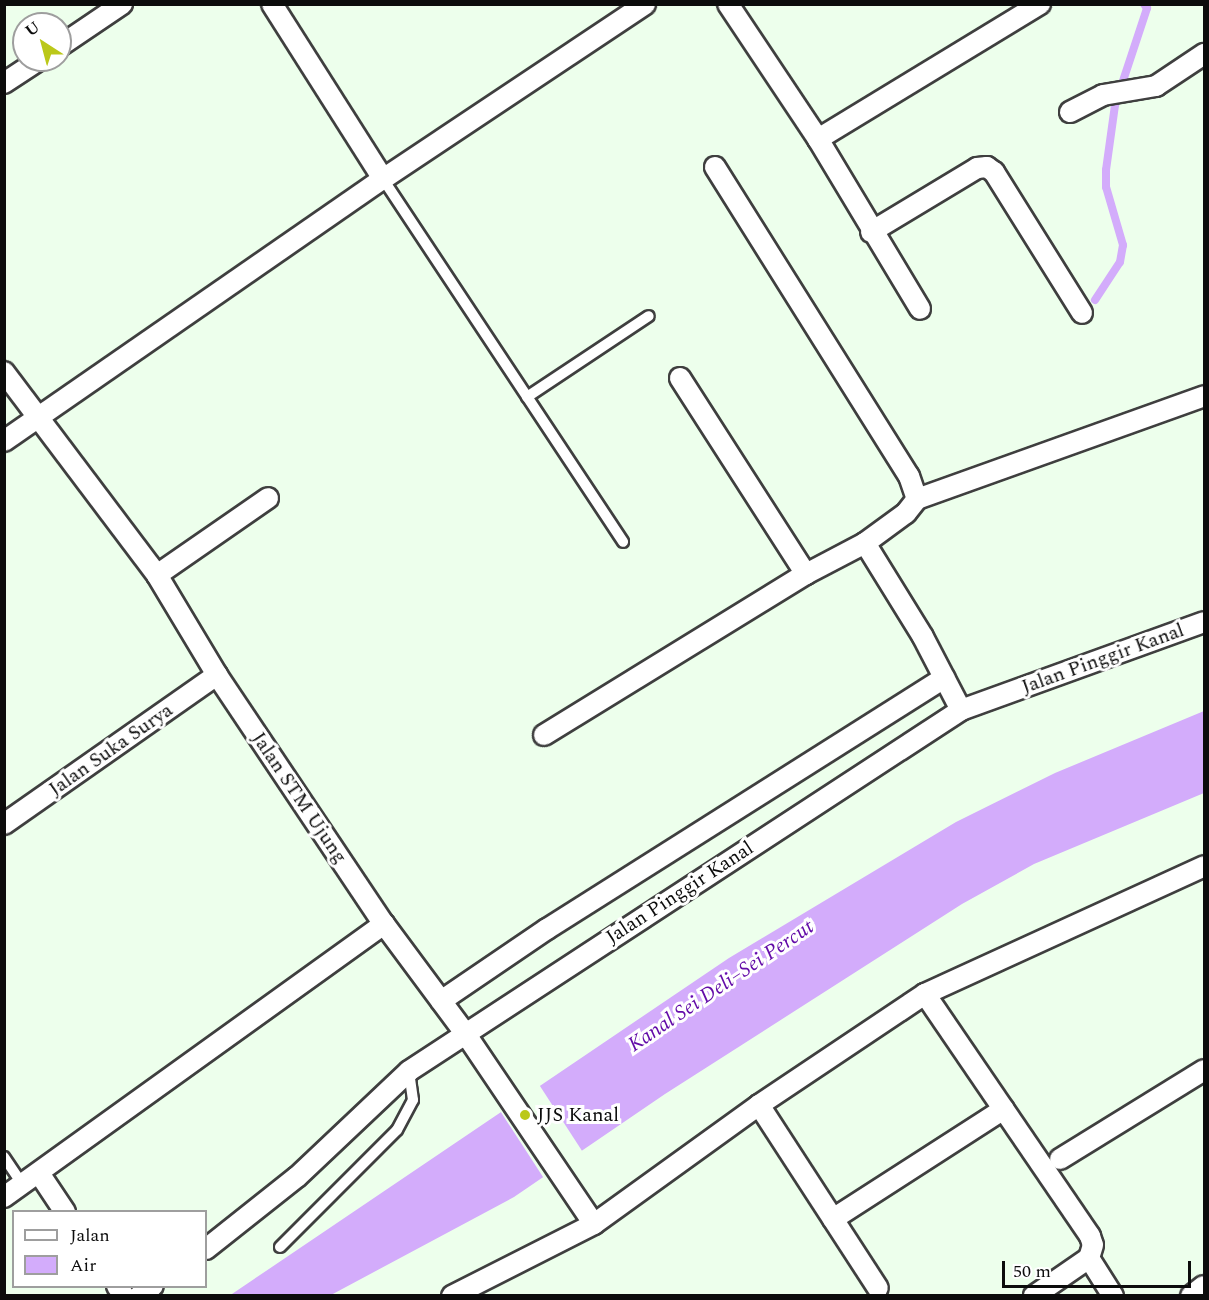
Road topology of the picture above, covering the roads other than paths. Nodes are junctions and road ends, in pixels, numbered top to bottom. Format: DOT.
graph roads {
  1 [pos="122,4"];
  2 [pos="272,4"];
  3 [pos="645,4"];
  4 [pos="728,4"];
  5 [pos="1040,4"];
  6 [pos="72,38"];
  7 [pos="1204,54"];
  8 [pos="21,72"];
  9 [pos="4,83"];
  10 [pos="1070,112"];
  11 [pos="818,139"];
  12 [pos="715,167"];
  13 [pos="383,179"];
  14 [pos="871,232"];
  15 [pos="921,309"];
  16 [pos="1082,313"];
  17 [pos="649,316"];
  18 [pos="4,372"];
  19 [pos="680,378"];
  20 [pos="1204,396"];
  21 [pos="527,397"];
  22 [pos="38,418"];
  23 [pos="4,441"];
  24 [pos="268,498"];
  25 [pos="917,499"];
  26 [pos="623,542"];
  27 [pos="865,543"];
  28 [pos="806,574"];
  29 [pos="157,575"];
  30 [pos="1204,622"];
  31 [pos="217,675"];
  32 [pos="944,678"];
  33 [pos="961,710"];
  34 [pos="544,735"];
  35 [pos="4,824"];
  36 [pos="1204,866"];
  37 [pos="384,924"];
  38 [pos="926,994"];
  39 [pos="441,1001"];
  40 [pos="468,1038"];
  41 [pos="1204,1070"];
  42 [pos="409,1071"];
  43 [pos="759,1105"];
  44 [pos="1004,1109"];
  45 [pos="4,1157"];
  46 [pos="1060,1159"];
  47 [pos="31,1179"];
  48 [pos="4,1197"];
  49 [pos="63,1210"];
  50 [pos="833,1219"];
  51 [pos="594,1224"];
  52 [pos="280,1247"];
  53 [pos="207,1248"];
  54 [pos="1089,1258"];
  55 [pos="1204,1286"];
  56 [pos="878,1288"];
  57 [pos="452,1296"];
  58 [pos="1034,1296"];
  59 [pos="1113,1296"];
  60 [pos="1191,1296"];
  1 -- 6 [label="street"];
  2 -- 13 [label="street"];
  3 -- 13 [label="street"];
  4 -- 11 [label="street"];
  5 -- 11 [label="street"];
  7 -- 10 [label="street"];
  8 -- 9 [label="street"];
  11 -- 14 [label="street"];
  12 -- 25 [label="street"];
  13 -- 21 [label="lane"];
  13 -- 22 [label="street"];
  14 -- 15 [label="street"];
  14 -- 16 [label="street"];
  17 -- 21 [label="lane"];
  18 -- 22 [label="street, Jalan STM Ujung"];
  19 -- 28 [label="street"];
  20 -- 25 [label="street"];
  21 -- 26 [label="lane"];
  22 -- 23 [label="street"];
  22 -- 29 [label="street, Jalan STM Ujung"];
  24 -- 29 [label="street"];
  25 -- 27 [label="street"];
  27 -- 28 [label="street"];
  27 -- 32 [label="street"];
  28 -- 34 [label="street"];
  29 -- 31 [label="street, Jalan STM Ujung"];
  30 -- 33 [label="street, Jalan Pinggir Kanal"];
  31 -- 35 [label="street, Jalan Suka Surya"];
  31 -- 37 [label="street, Jalan STM Ujung"];
  32 -- 33 [label="street"];
  32 -- 39 [label="street"];
  33 -- 40 [label="street, Jalan Pinggir Kanal"];
  36 -- 38 [label="street"];
  37 -- 39 [label="street, Jalan STM Ujung"];
  37 -- 47 [label="street"];
  38 -- 43 [label="street"];
  38 -- 44 [label="street"];
  39 -- 40 [label="street, Jalan STM Ujung"];
  40 -- 42 [label="street, Jalan Pinggir Kanal"];
  40 -- 51 [label="street, Jalan STM Ujung"];
  41 -- 46 [label="street"];
  42 -- 52 [label="lane"];
  42 -- 53 [label="street, Jalan Pinggir Kanal"];
  43 -- 50 [label="street"];
  43 -- 51 [label="street"];
  44 -- 50 [label="street"];
  44 -- 54 [label="street"];
  45 -- 47 [label="lane"];
  47 -- 48 [label="street"];
  47 -- 49 [label="street"];
  50 -- 56 [label="street"];
  51 -- 57 [label="street"];
  54 -- 58 [label="street"];
  54 -- 59 [label="street"];
  55 -- 60 [label="street"];
}
